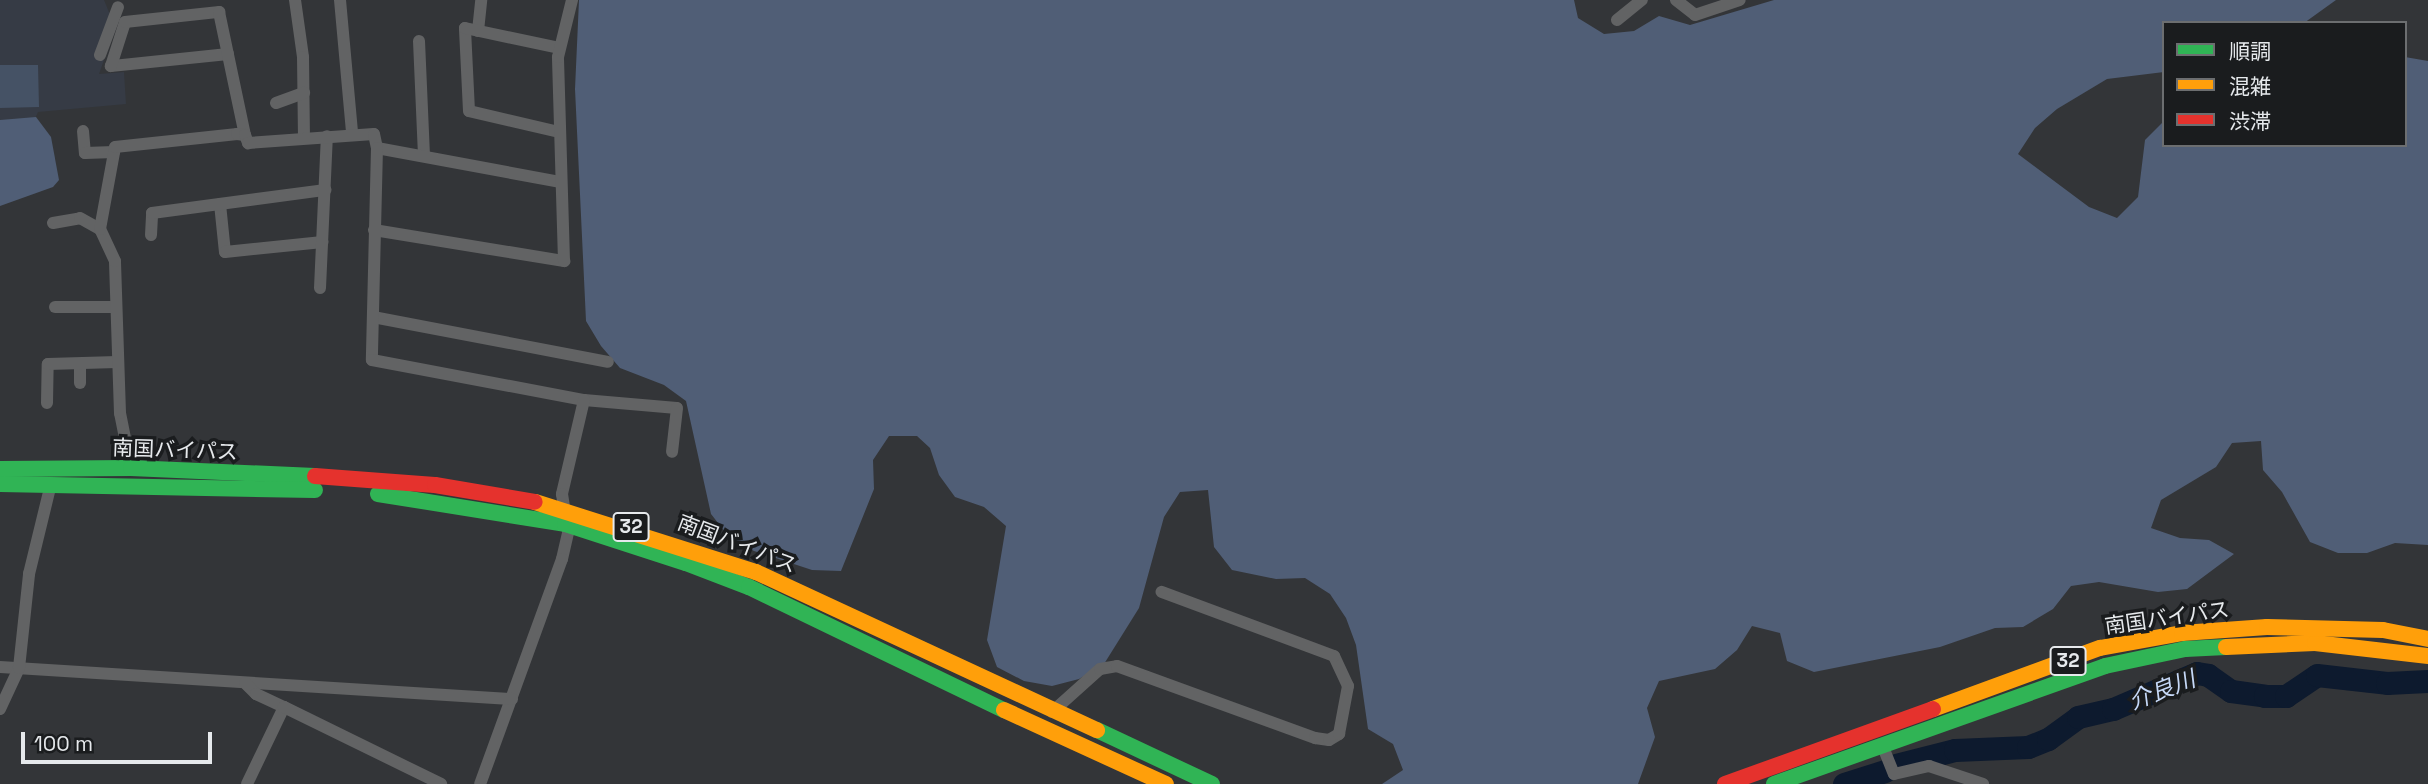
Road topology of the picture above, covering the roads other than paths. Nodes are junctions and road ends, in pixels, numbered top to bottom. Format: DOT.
graph roads {
  1 [pos="295,0"];
  2 [pos="340,0"];
  3 [pos="481,0"];
  4 [pos="572,0"];
  5 [pos="1642,0"];
  6 [pos="1676,0"];
  7 [pos="1737,0"];
  8 [pos="113,3"];
  9 [pos="1617,20"];
  10 [pos="125,22"];
  11 [pos="478,31"];
  12 [pos="419,41"];
  13 [pos="559,48"];
  14 [pos="228,54"];
  15 [pos="100,55"];
  16 [pos="304,93"];
  17 [pos="276,103"];
  18 [pos="83,131"];
  19 [pos="559,132"];
  20 [pos="352,133"];
  21 [pos="245,135"];
  22 [pos="327,136"];
  23 [pos="304,138"];
  24 [pos="377,148"];
  25 [pos="114,152"];
  26 [pos="424,154"];
  27 [pos="561,182"];
  28 [pos="325,190"];
  29 [pos="220,204"];
  30 [pos="53,223"];
  31 [pos="100,229"];
  32 [pos="374,230"];
  33 [pos="150,235"];
  34 [pos="322,242"];
  35 [pos="320,288"];
  36 [pos="55,307"];
  37 [pos="116,307"];
  38 [pos="373,317"];
  39 [pos="117,362"];
  40 [pos="608,362"];
  41 [pos="80,365"];
  42 [pos="80,383"];
  43 [pos="584,400"];
  44 [pos="47,403"];
  45 [pos="672,452"];
  46 [pos="131,468"];
  47 [pos="0,469"];
  48 [pos="0,484"];
  49 [pos="51,484"];
  50 [pos="561,507"];
  51 [pos="565,524"];
  52 [pos="1162,592"];
  53 [pos="2428,639"];
  54 [pos="2428,656"];
  55 [pos="0,667"];
  56 [pos="19,668"];
  57 [pos="245,683"];
  58 [pos="512,699"];
  59 [pos="284,707"];
  60 [pos="0,709"];
  61 [pos="1052,712"];
  62 [pos="1042,727"];
  63 [pos="1883,747"];
  64 [pos="247,784"];
  65 [pos="441,784"];
  66 [pos="480,784"];
  67 [pos="1166,784"];
  68 [pos="1212,784"];
  69 [pos="1725,784"];
  70 [pos="1774,784"];
  71 [pos="1983,784"];
  1 -- 16 [label="street"];
  2 -- 20 [label="street"];
  3 -- 11 [label="street"];
  4 -- 13 [label="street"];
  5 -- 9 [label="street"];
  6 -- 7 [label="street"];
  8 -- 10 [label="street"];
  8 -- 15 [label="street"];
  10 -- 14 [label="street"];
  10 -- 14 [label="street"];
  11 -- 13 [label="street"];
  11 -- 19 [label="street"];
  12 -- 26 [label="street"];
  13 -- 19 [label="street"];
  14 -- 21 [label="street"];
  16 -- 17 [label="street"];
  16 -- 23 [label="street"];
  18 -- 25 [label="street"];
  19 -- 27 [label="street"];
  20 -- 22 [label="street"];
  20 -- 24 [label="street"];
  21 -- 23 [label="street"];
  21 -- 25 [label="street"];
  22 -- 23 [label="street"];
  22 -- 28 [label="street"];
  24 -- 26 [label="street"];
  24 -- 32 [label="street"];
  25 -- 31 [label="street"];
  26 -- 27 [label="street"];
  27 -- 32 [label="street"];
  28 -- 29 [label="street"];
  28 -- 34 [label="street"];
  29 -- 33 [label="street"];
  29 -- 34 [label="street"];
  30 -- 31 [label="street"];
  31 -- 37 [label="street"];
  32 -- 38 [label="street"];
  34 -- 35 [label="street"];
  36 -- 37 [label="street"];
  37 -- 39 [label="street"];
  38 -- 40 [label="street"];
  38 -- 43 [label="street"];
  39 -- 41 [label="street"];
  39 -- 46 [label="street"];
  41 -- 42 [label="street"];
  41 -- 44 [label="street"];
  43 -- 45 [label="street"];
  43 -- 50 [label="street"];
  46 -- 47 [label="highway, 南国バイパス / 32"];
  46 -- 50 [label="highway, 南国バイパス / 32"];
  48 -- 49 [label="highway, 南国バイパス / 32"];
  49 -- 51 [label="highway, 南国バイパス / 32"];
  49 -- 56 [label="street"];
  50 -- 51 [label="street"];
  50 -- 61 [label="highway, 南国バイパス / 32"];
  51 -- 58 [label="street"];
  51 -- 62 [label="highway, 南国バイパス / 32"];
  52 -- 61 [label="street"];
  53 -- 69 [label="highway, 南国バイパス / 32"];
  54 -- 63 [label="highway, 南国バイパス / 32"];
  55 -- 56 [label="street"];
  56 -- 57 [label="street"];
  56 -- 60 [label="street"];
  57 -- 58 [label="street"];
  57 -- 59 [label="street"];
  58 -- 66 [label="street"];
  59 -- 64 [label="street"];
  59 -- 65 [label="street"];
  61 -- 62 [label="street"];
  61 -- 68 [label="highway, 南国バイパス / 32"];
  62 -- 67 [label="highway, 南国バイパス / 32"];
  63 -- 70 [label="highway, 南国バイパス / 32"];
  63 -- 71 [label="street"];
}
